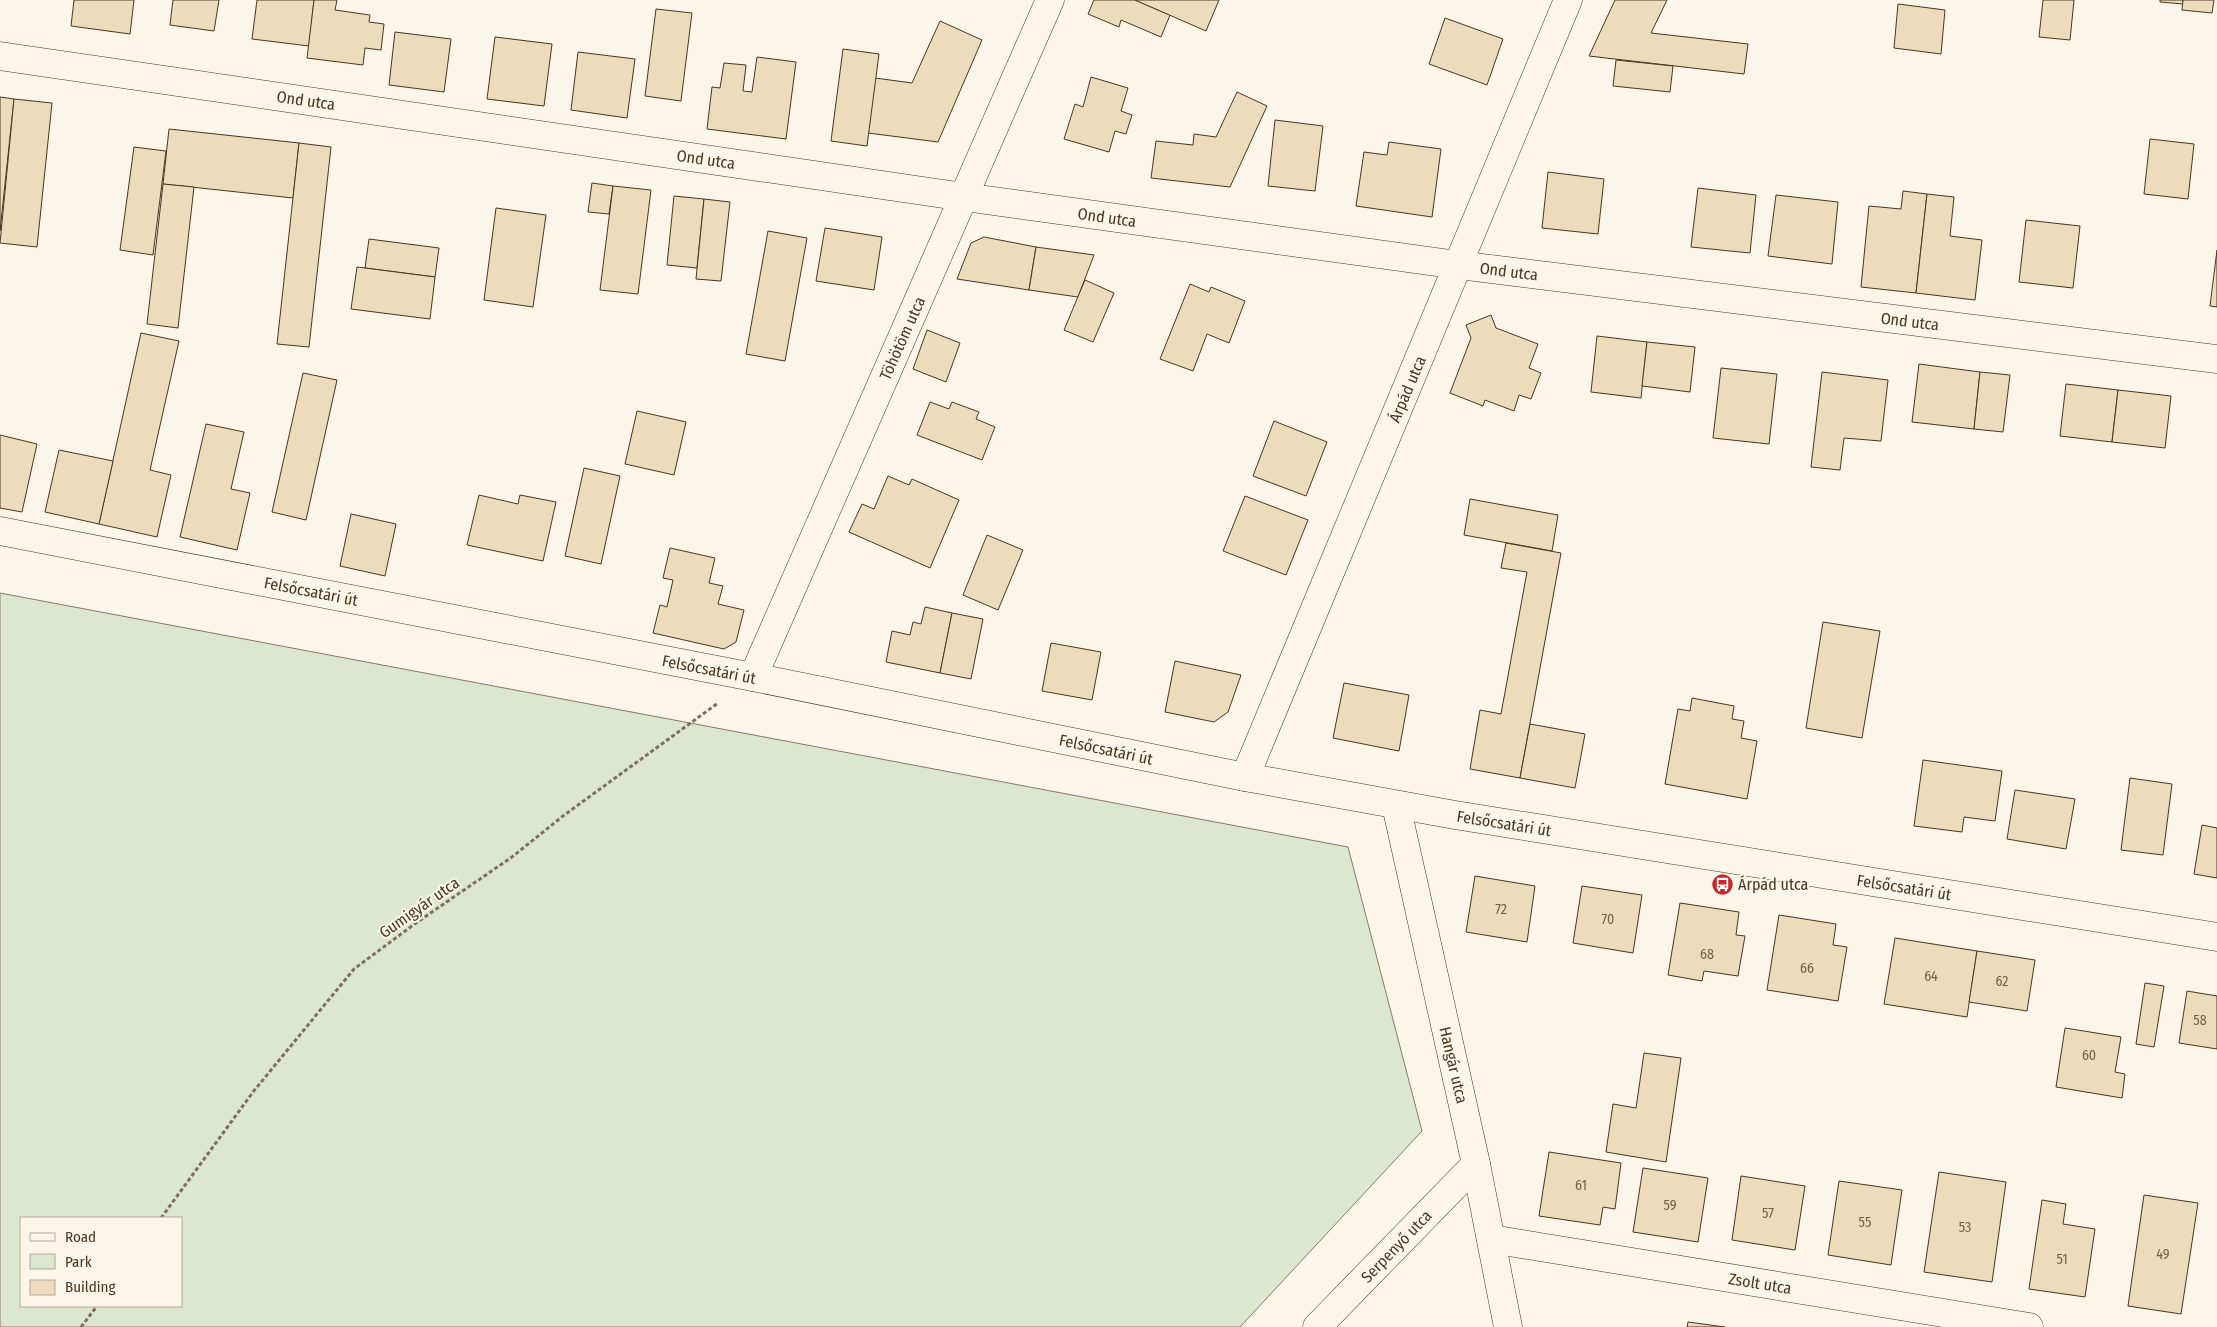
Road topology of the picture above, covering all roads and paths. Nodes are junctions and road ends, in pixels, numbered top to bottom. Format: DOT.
graph roads {
  1 [pos="1050,0"];
  2 [pos="1568,0"];
  3 [pos="0,56"];
  4 [pos="964,197"];
  5 [pos="1458,265"];
  6 [pos="2217,359"];
  7 [pos="0,531"];
  8 [pos="753,677"];
  9 [pos="1245,777"];
  10 [pos="1396,805"];
  11 [pos="2217,937"];
  12 [pos="1476,1164"];
  13 [pos="161,1217"];
  14 [pos="1491,1239"];
  15 [pos="96,1307"];
  16 [pos="81,1327"];
  17 [pos="1317,1327"];
  18 [pos="1508,1327"];
  19 [pos="2029,1327"];
  1 -- 4 [label="street, Töhötöm utca"];
  2 -- 5 [label="street, Árpád utca"];
  3 -- 4 [label="street, Ond utca"];
  4 -- 5 [label="street, Ond utca"];
  4 -- 8 [label="street, Töhötöm utca"];
  5 -- 6 [label="street, Ond utca"];
  5 -- 9 [label="street, Árpád utca"];
  7 -- 8 [label="street, Felsőcsatári út"];
  8 -- 9 [label="street, Felsőcsatári út"];
  8 -- 13 [label="path, Gumigyár utca"];
  9 -- 10 [label="street, Felsőcsatári út"];
  10 -- 11 [label="street, Felsőcsatári út"];
  10 -- 12 [label="street, Hangár utca"];
  12 -- 14 [label="street, Hangár utca"];
  12 -- 17 [label="street, Serpenyő utca"];
  14 -- 18 [label="street, Hangár utca"];
  14 -- 19 [label="street, Zsolt utca"];
  15 -- 16 [label="path"];
}
